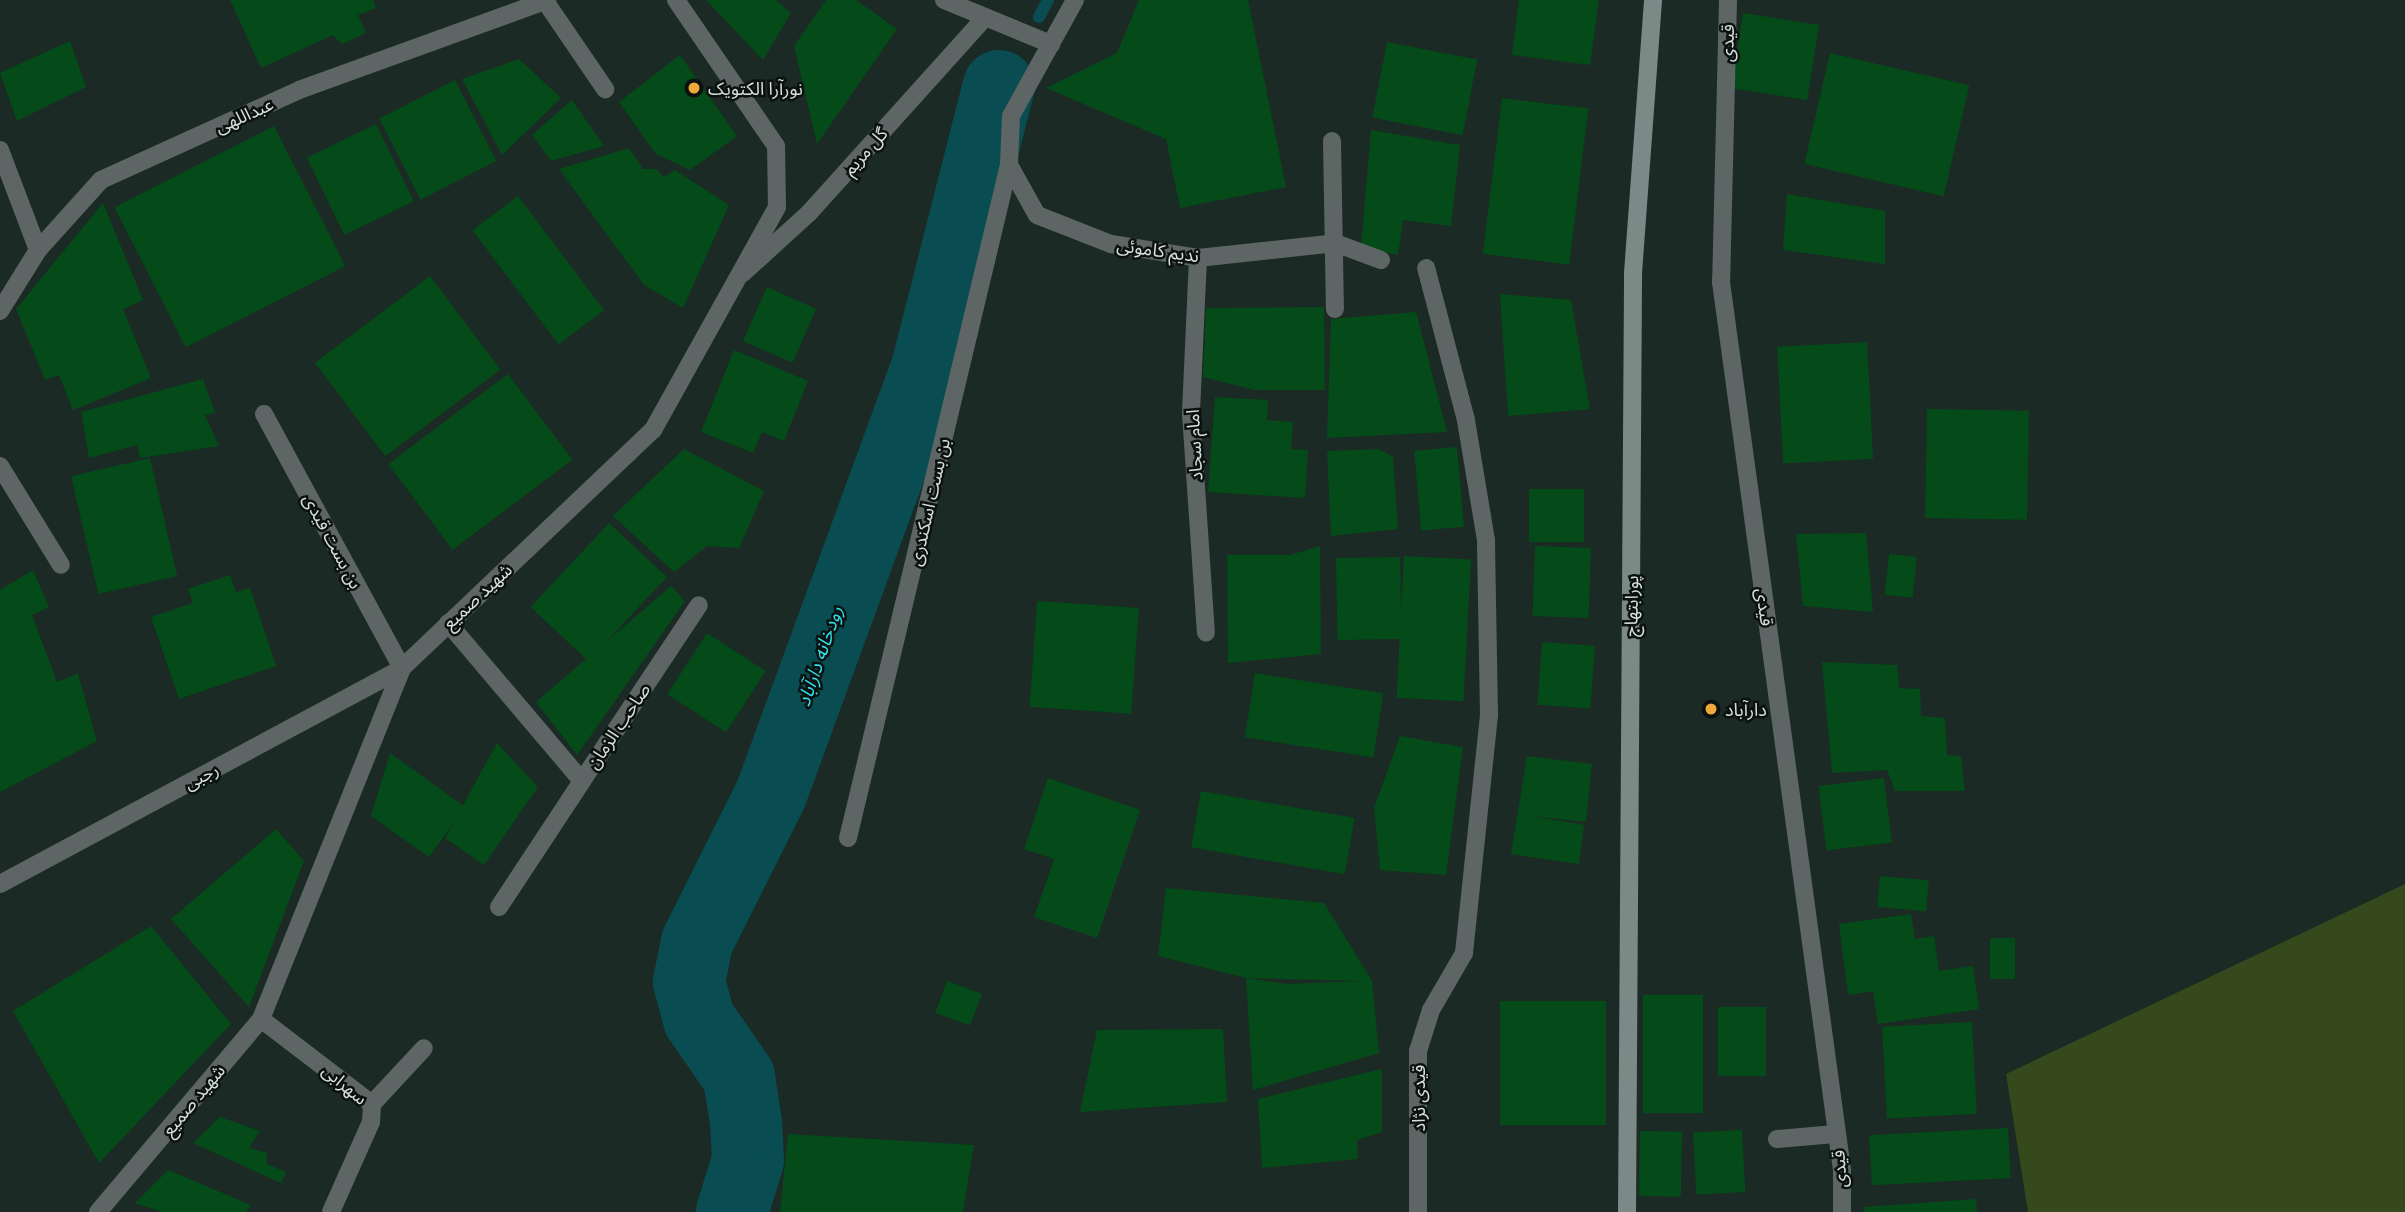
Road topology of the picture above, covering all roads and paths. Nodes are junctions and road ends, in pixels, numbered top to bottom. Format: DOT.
graph roads {
  1 [pos="546,0"];
  2 [pos="676,0"];
  3 [pos="944,0"];
  4 [pos="1075,0"];
  5 [pos="1653,0"];
  6 [pos="1728,0"];
  7 [pos="984,20"];
  8 [pos="1051,44"];
  9 [pos="605,89"];
  10 [pos="1332,141"];
  11 [pos="0,150"];
  12 [pos="1009,165"];
  13 [pos="1335,243"];
  14 [pos="38,250"];
  15 [pos="1198,258"];
  16 [pos="1381,260"];
  17 [pos="1426,268"];
  18 [pos="740,275"];
  19 [pos="1335,309"];
  20 [pos="0,311"];
  21 [pos="264,414"];
  22 [pos="0,466"];
  23 [pos="61,565"];
  24 [pos="699,605"];
  25 [pos="448,623"];
  26 [pos="1206,632"];
  27 [pos="401,667"];
  28 [pos="582,781"];
  29 [pos="848,838"];
  30 [pos="0,884"];
  31 [pos="499,907"];
  32 [pos="261,1019"];
  33 [pos="424,1048"];
  34 [pos="372,1104"];
  35 [pos="1835,1134"];
  36 [pos="1777,1139"];
  37 [pos="98,1212"];
  38 [pos="331,1212"];
  39 [pos="1418,1212"];
  40 [pos="1627,1212"];
  41 [pos="1842,1212"];
  1 -- 9 [label="street"];
  1 -- 14 [label="street, عبداللهی"];
  2 -- 18 [label="street, شهید صمیع"];
  3 -- 7 [label="street"];
  4 -- 8 [label="street, بن بست اسکندری"];
  5 -- 40 [label="main road, پورابتهاج"];
  6 -- 35 [label="street, قیدی"];
  7 -- 8 [label="street"];
  7 -- 18 [label="street, گل مریم"];
  8 -- 12 [label="street, بن بست اسکندری"];
  10 -- 13 [label="street"];
  11 -- 14 [label="street"];
  12 -- 15 [label="street, ندیم کاموئی"];
  12 -- 29 [label="street, بن بست اسکندری"];
  13 -- 15 [label="street, ندیم کاموئی"];
  13 -- 16 [label="street, ندیم کاموئی"];
  13 -- 19 [label="street"];
  14 -- 20 [label="street, عبداللهی"];
  15 -- 26 [label="street, امام سجاد"];
  17 -- 39 [label="street, قیدی نژاد"];
  18 -- 25 [label="street, شهید صمیع"];
  21 -- 27 [label="street, بن بست قیدی"];
  22 -- 23 [label="street"];
  24 -- 28 [label="street, صاحب الزمان"];
  25 -- 27 [label="street, شهید صمیع"];
  25 -- 28 [label="street, صاحب الزمان"];
  27 -- 30 [label="street, رجبی"];
  27 -- 32 [label="street, شهید صمیع"];
  28 -- 31 [label="street"];
  32 -- 34 [label="street, سهرابی"];
  32 -- 37 [label="street, شهید صمیع"];
  33 -- 34 [label="street"];
  34 -- 38 [label="street, سهرابی"];
  35 -- 36 [label="street"];
  35 -- 41 [label="street, قیدی"];
}
